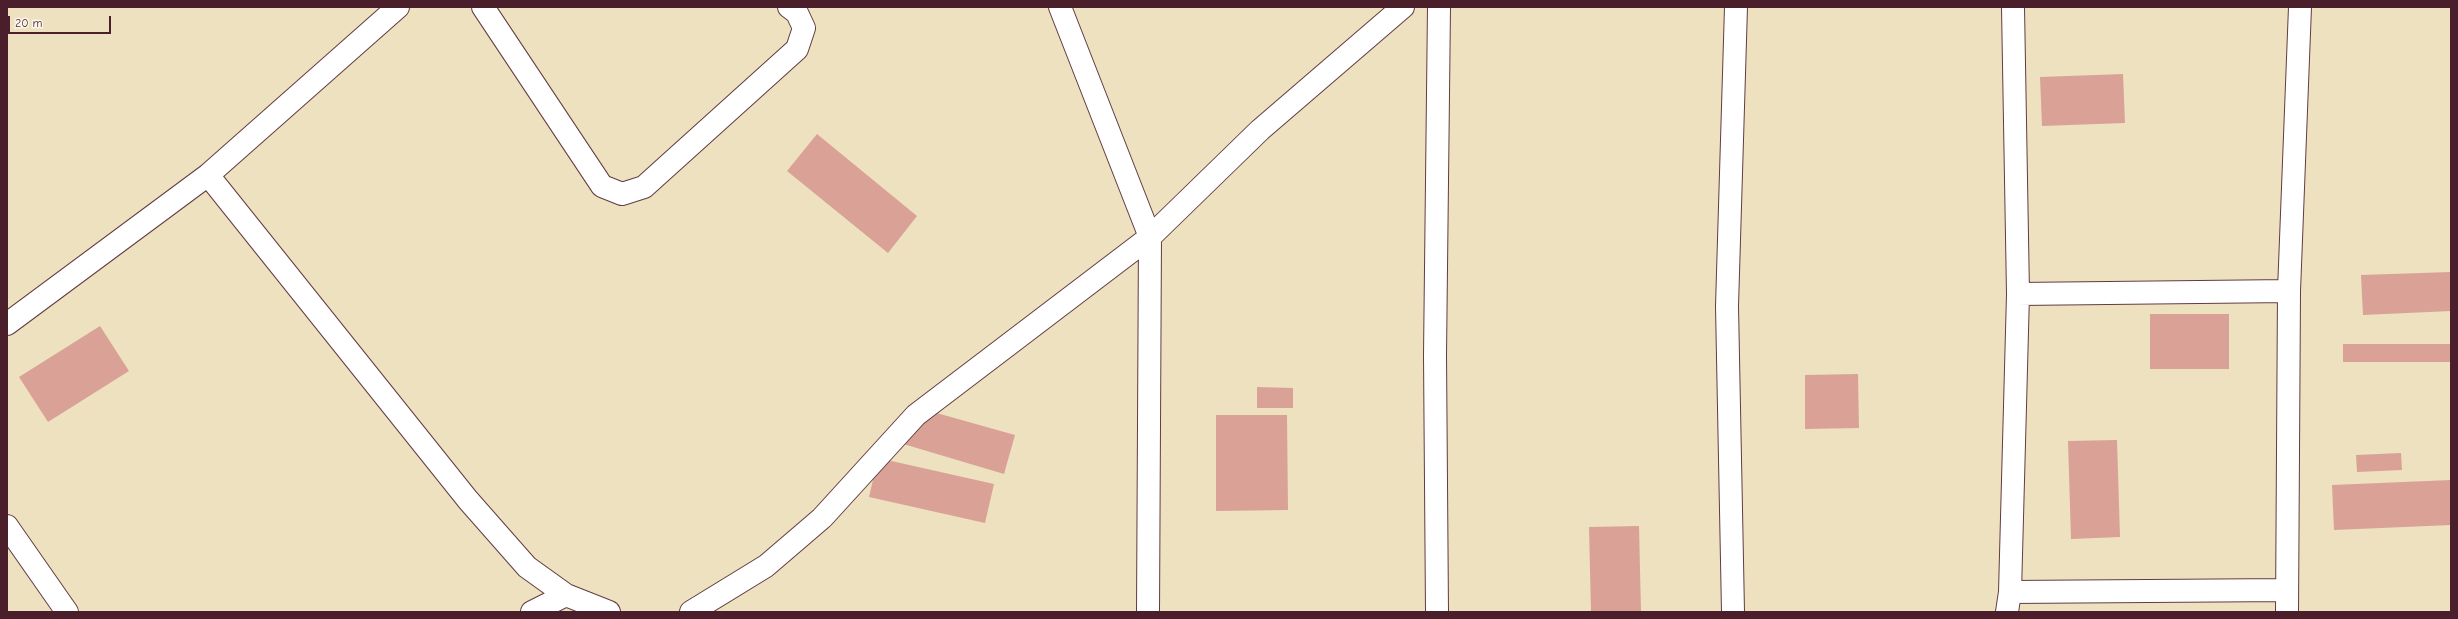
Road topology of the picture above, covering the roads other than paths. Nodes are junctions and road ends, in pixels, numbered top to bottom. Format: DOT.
graph roads {
  1 [pos="398,7"];
  2 [pos="483,7"];
  3 [pos="789,7"];
  4 [pos="1060,7"];
  5 [pos="1403,7"];
  6 [pos="1439,7"];
  7 [pos="1736,7"];
  8 [pos="2013,7"];
  9 [pos="2300,7"];
  10 [pos="208,175"];
  11 [pos="1150,237"];
  12 [pos="2289,291"];
  13 [pos="2018,294"];
  14 [pos="7,324"];
  15 [pos="7,528"];
  16 [pos="2286,590"];
  17 [pos="566,595"];
  18 [pos="2009,602"];
  19 [pos="67,612"];
  20 [pos="532,612"];
  21 [pos="609,612"];
  22 [pos="691,612"];
  23 [pos="1148,612"];
  24 [pos="1437,612"];
  25 [pos="1734,612"];
  26 [pos="2287,612"];
  1 -- 10 [label="street"];
  2 -- 3 [label="street"];
  4 -- 11 [label="street"];
  5 -- 11 [label="street"];
  6 -- 24 [label="street"];
  7 -- 25 [label="street"];
  8 -- 13 [label="street"];
  9 -- 12 [label="street"];
  10 -- 14 [label="street"];
  10 -- 17 [label="street"];
  11 -- 22 [label="street"];
  11 -- 23 [label="street"];
  12 -- 13 [label="street"];
  12 -- 16 [label="street"];
  13 -- 18 [label="street"];
  15 -- 19 [label="street"];
  16 -- 18 [label="street"];
  16 -- 26 [label="street"];
  17 -- 20 [label="street"];
  17 -- 21 [label="street"];
}
